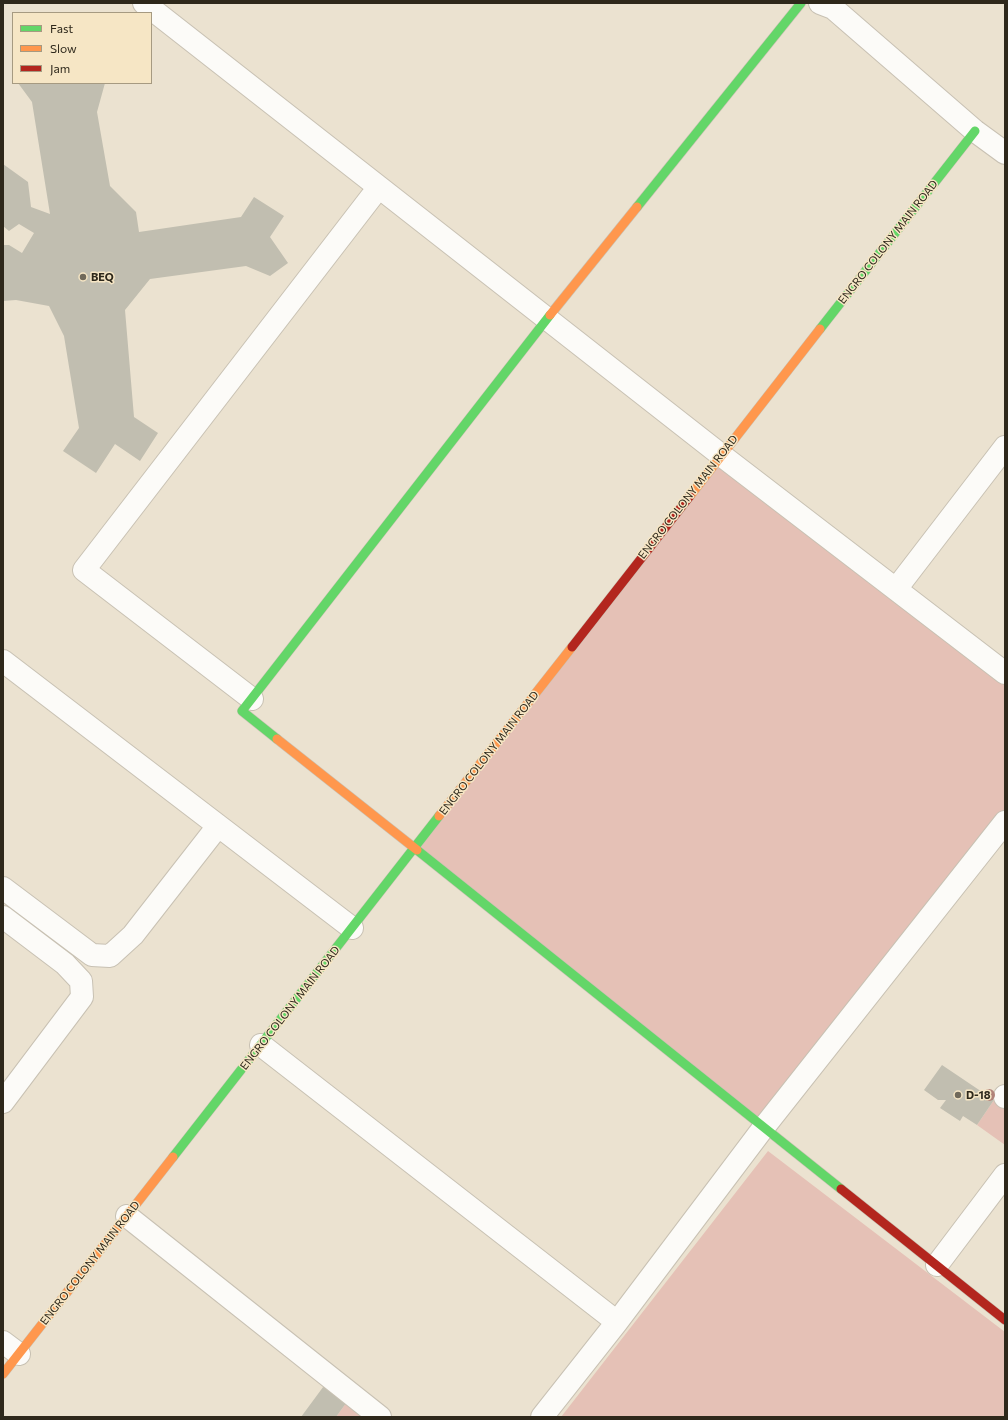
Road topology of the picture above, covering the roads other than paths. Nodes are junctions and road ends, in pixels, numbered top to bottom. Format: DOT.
graph roads {
  1 [pos="144,3"];
  2 [pos="801,3"];
  3 [pos="820,3"];
  4 [pos="975,131"];
  5 [pos="1005,153"];
  6 [pos="379,187"];
  7 [pos="547,319"];
  8 [pos="1005,447"];
  9 [pos="721,455"];
  10 [pos="896,589"];
  11 [pos="3,661"];
  12 [pos="1005,673"];
  13 [pos="252,699"];
  14 [pos="1005,822"];
  15 [pos="218,826"];
  16 [pos="414,848"];
  17 [pos="3,888"];
  18 [pos="3,917"];
  19 [pos="352,928"];
  20 [pos="261,1045"];
  21 [pos="3,1102"];
  22 [pos="764,1127"];
  23 [pos="1005,1175"];
  24 [pos="127,1216"];
  25 [pos="937,1265"];
  26 [pos="1005,1320"];
  27 [pos="617,1322"];
  28 [pos="11,1348"];
  29 [pos="3,1374"];
  30 [pos="380,1417"];
  31 [pos="542,1417"];
  1 -- 6 [label="street"];
  2 -- 7 [label="street"];
  3 -- 4 [label="street"];
  4 -- 5 [label="street"];
  4 -- 9 [label="street, ENGRO COLONY MAIN ROAD"];
  6 -- 7 [label="street"];
  6 -- 13 [label="street"];
  7 -- 9 [label="street"];
  7 -- 13 [label="street"];
  8 -- 10 [label="street"];
  9 -- 10 [label="street"];
  9 -- 16 [label="street, ENGRO COLONY MAIN ROAD"];
  10 -- 12 [label="street"];
  11 -- 15 [label="street"];
  13 -- 16 [label="street"];
  14 -- 22 [label="street"];
  15 -- 17 [label="street"];
  15 -- 19 [label="street"];
  16 -- 19 [label="street, ENGRO COLONY MAIN ROAD"];
  16 -- 22 [label="street"];
  18 -- 21 [label="street"];
  19 -- 20 [label="street, ENGRO COLONY MAIN ROAD"];
  20 -- 24 [label="street, ENGRO COLONY MAIN ROAD"];
  20 -- 27 [label="street"];
  22 -- 25 [label="street"];
  22 -- 27 [label="street"];
  23 -- 25 [label="street"];
  24 -- 28 [label="street, ENGRO COLONY MAIN ROAD"];
  24 -- 30 [label="street"];
  25 -- 26 [label="street"];
  27 -- 31 [label="street"];
  28 -- 29 [label="street, ENGRO COLONY MAIN ROAD"];
}
